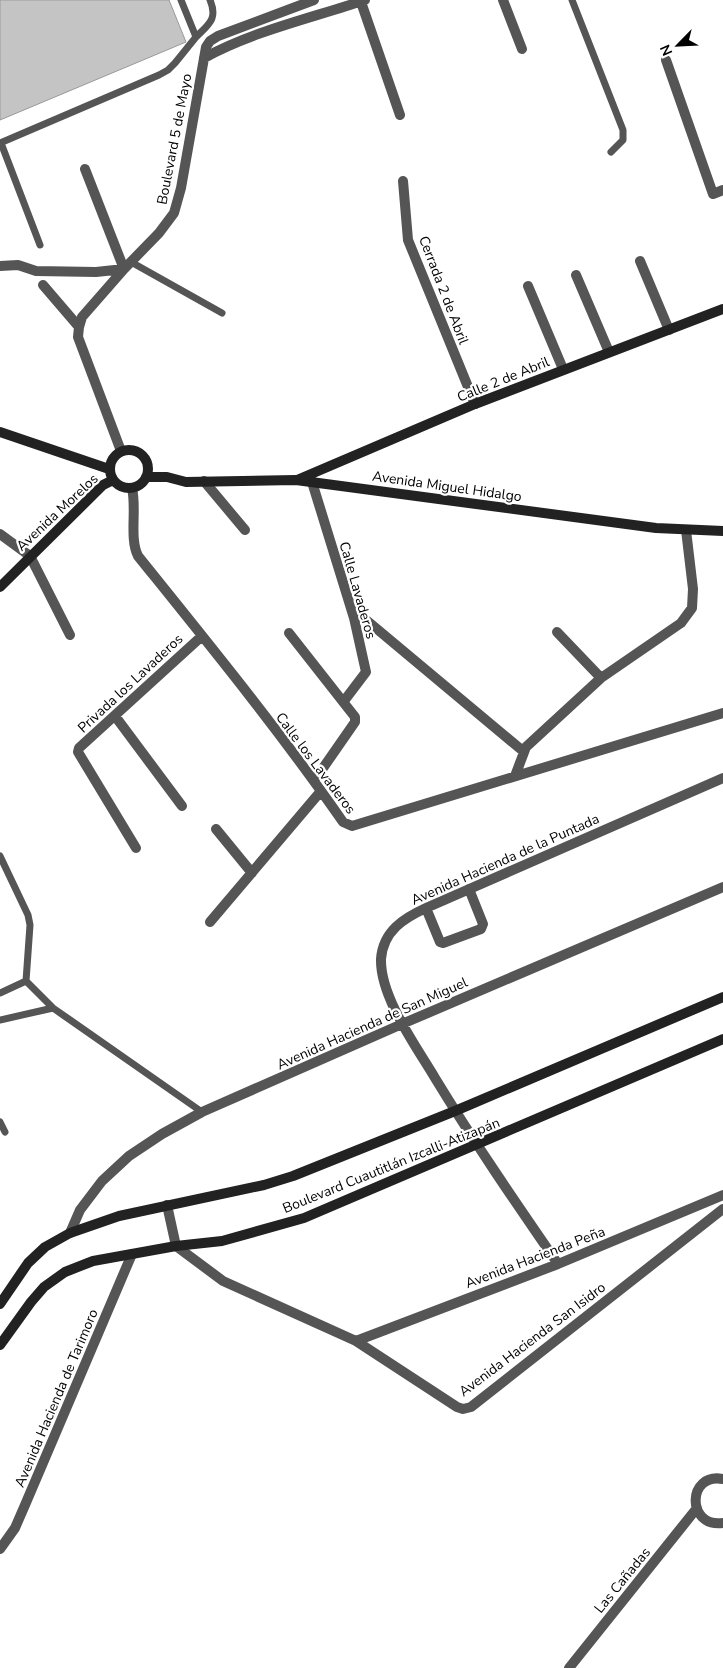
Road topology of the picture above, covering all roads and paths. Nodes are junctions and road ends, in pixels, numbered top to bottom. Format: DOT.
graph roads {
  1 [pos="181,0"];
  2 [pos="210,0"];
  3 [pos="312,0"];
  4 [pos="503,0"];
  5 [pos="572,0"];
  6 [pos="363,1"];
  7 [pos="286,10"];
  8 [pos="291,24"];
  9 [pos="196,37"];
  10 [pos="522,49"];
  11 [pos="204,58"];
  12 [pos="666,60"];
  13 [pos="400,115"];
  14 [pos="1,143"];
  15 [pos="611,152"];
  16 [pos="85,169"];
  17 [pos="403,181"];
  18 [pos="718,192"];
  19 [pos="40,245"];
  20 [pos="640,261"];
  21 [pos="0,266"];
  22 [pos="127,266"];
  23 [pos="576,275"];
  24 [pos="43,285"];
  25 [pos="528,286"];
  26 [pos="723,309"];
  27 [pos="222,312"];
  28 [pos="79,326"];
  29 [pos="669,330"];
  30 [pos="609,352"];
  31 [pos="563,369"];
  32 [pos="475,404"];
  33 [pos="0,432"];
  34 [pos="120,451"];
  35 [pos="110,466"];
  36 [pos="322,469"];
  37 [pos="147,472"];
  38 [pos="113,480"];
  39 [pos="296,480"];
  40 [pos="204,481"];
  41 [pos="312,482"];
  42 [pos="326,484"];
  43 [pos="132,488"];
  44 [pos="245,530"];
  45 [pos="686,530"];
  46 [pos="723,531"];
  47 [pos="0,534"];
  48 [pos="30,556"];
  49 [pos="0,587"];
  50 [pos="359,614"];
  51 [pos="557,632"];
  52 [pos="289,633"];
  53 [pos="70,635"];
  54 [pos="202,636"];
  55 [pos="601,678"];
  56 [pos="344,701"];
  57 [pos="723,713"];
  58 [pos="115,716"];
  59 [pos="523,751"];
  60 [pos="514,776"];
  61 [pos="723,778"];
  62 [pos="314,781"];
  63 [pos="321,791"];
  64 [pos="182,806"];
  65 [pos="216,829"];
  66 [pos="136,848"];
  67 [pos="0,856"];
  68 [pos="252,872"];
  69 [pos="723,887"];
  70 [pos="469,889"];
  71 [pos="426,908"];
  72 [pos="210,922"];
  73 [pos="26,981"];
  74 [pos="0,993"];
  75 [pos="723,997"];
  76 [pos="53,1008"];
  77 [pos="0,1020"];
  78 [pos="402,1024"];
  79 [pos="723,1039"];
  80 [pos="455,1111"];
  81 [pos="202,1112"];
  82 [pos="0,1122"];
  83 [pos="5,1132"];
  84 [pos="476,1145"];
  85 [pos="723,1195"];
  86 [pos="167,1205"];
  87 [pos="723,1209"];
  88 [pos="70,1233"];
  89 [pos="176,1246"];
  90 [pos="132,1254"];
  91 [pos="558,1264"];
  92 [pos="0,1304"];
  93 [pos="356,1341"];
  94 [pos="0,1345"];
  95 [pos="723,1479"];
  96 [pos="697,1508"];
  97 [pos="723,1522"];
  98 [pos="0,1549"];
  99 [pos="569,1668"];
  1 -- 9 [label="lane"];
  2 -- 9 [label="lane"];
  3 -- 7 [label="street"];
  4 -- 10 [label="street"];
  5 -- 15 [label="lane"];
  6 -- 8 [label="street"];
  6 -- 13 [label="street"];
  7 -- 8 [label="street"];
  7 -- 11 [label="street, Boulevard 5 de Mayo"];
  8 -- 11 [label="street"];
  9 -- 14 [label="lane"];
  11 -- 22 [label="street, Boulevard 5 de Mayo"];
  12 -- 18 [label="street"];
  14 -- 19 [label="lane"];
  16 -- 22 [label="street"];
  17 -- 32 [label="street, Cerrada 2 de Abril"];
  20 -- 29 [label="street"];
  21 -- 22 [label="street"];
  22 -- 27 [label="lane"];
  22 -- 28 [label="street, Boulevard 5 de Mayo"];
  23 -- 30 [label="street"];
  24 -- 28 [label="street"];
  25 -- 31 [label="street"];
  26 -- 29 [label="main road, Calle 2 de Abril"];
  28 -- 34 [label="street"];
  29 -- 30 [label="main road, Calle 2 de Abril"];
  30 -- 31 [label="main road, Calle 2 de Abril"];
  31 -- 32 [label="main road, Calle 2 de Abril"];
  32 -- 36 [label="main road, Calle 2 de Abril"];
  33 -- 35 [label="main road"];
  34 -- 35 [label="main road"];
  34 -- 37 [label="main road"];
  35 -- 38 [label="main road"];
  36 -- 39 [label="main road, Calle 2 de Abril"];
  36 -- 42 [label="main road"];
  37 -- 40 [label="main road, Avenida Miguel Hidalgo"];
  37 -- 43 [label="main road"];
  38 -- 43 [label="main road"];
  38 -- 48 [label="main road, Avenida Morelos"];
  39 -- 40 [label="main road, Avenida Miguel Hidalgo"];
  39 -- 41 [label="main road, Avenida Miguel Hidalgo"];
  40 -- 44 [label="street"];
  41 -- 42 [label="main road, Avenida Miguel Hidalgo"];
  41 -- 56 [label="street, Calle Lavaderos"];
  42 -- 45 [label="main road, Avenida Miguel Hidalgo"];
  43 -- 54 [label="street, Calle los Lavaderos"];
  45 -- 46 [label="main road, Avenida Miguel Hidalgo"];
  45 -- 55 [label="street"];
  47 -- 48 [label="street"];
  48 -- 49 [label="main road, Avenida Morelos"];
  48 -- 53 [label="street"];
  50 -- 59 [label="street"];
  51 -- 55 [label="street"];
  52 -- 56 [label="street"];
  54 -- 58 [label="street, Privada los Lavaderos"];
  54 -- 62 [label="street, Calle los Lavaderos"];
  55 -- 59 [label="street"];
  56 -- 62 [label="street"];
  57 -- 60 [label="street, Calle los Lavaderos"];
  58 -- 64 [label="street"];
  58 -- 66 [label="street, Privada los Lavaderos"];
  59 -- 60 [label="street"];
  60 -- 63 [label="street, Calle los Lavaderos"];
  61 -- 70 [label="street, Avenida Hacienda de la Puntada"];
  62 -- 63 [label="street, Calle los Lavaderos"];
  63 -- 68 [label="street"];
  65 -- 68 [label="street"];
  67 -- 73 [label="lane"];
  68 -- 72 [label="street"];
  69 -- 78 [label="street, Avenida Hacienda de San Miguel"];
  70 -- 71 [label="street, Avenida Hacienda de la Puntada"];
  70 -- 71 [label="street"];
  71 -- 78 [label="street, Avenida Hacienda de la Puntada"];
  73 -- 74 [label="lane"];
  73 -- 76 [label="lane"];
  75 -- 80 [label="main road, Boulevard Cuautitlán Izcalli-Atizapán"];
  76 -- 77 [label="lane"];
  76 -- 81 [label="lane"];
  78 -- 80 [label="street, Avenida Hacienda de la Puntada"];
  78 -- 81 [label="street, Avenida Hacienda de San Miguel"];
  79 -- 84 [label="main road, Boulevard Cuautitlán Izcalli-Atizapán"];
  80 -- 84 [label="street, Avenida Hacienda de la Puntada"];
  80 -- 86 [label="main road, Boulevard Cuautitlán Izcalli-Atizapán"];
  81 -- 88 [label="street, Avenida Hacienda de San Miguel"];
  82 -- 83 [label="lane"];
  84 -- 89 [label="main road, Boulevard Cuautitlán Izcalli-Atizapán"];
  84 -- 91 [label="street, Avenida Hacienda de la Puntada"];
  85 -- 91 [label="street, Avenida Hacienda Peña"];
  86 -- 88 [label="main road, Boulevard Cuautitlán Izcalli-Atizapán"];
  86 -- 89 [label="street"];
  87 -- 93 [label="street, Avenida Hacienda San Isidro"];
  88 -- 92 [label="main road, Boulevard Cuautitlán Izcalli-Atizapán"];
  89 -- 90 [label="main road, Boulevard Cuautitlán Izcalli-Atizapán"];
  89 -- 93 [label="street, Avenida Hacienda San Isidro"];
  90 -- 94 [label="main road, Boulevard Cuautitlán Izcalli-Atizapán"];
  90 -- 98 [label="street, Avenida Hacienda de Tarimoro"];
  91 -- 93 [label="street, Avenida Hacienda Peña"];
  95 -- 96 [label="street"];
  96 -- 97 [label="street"];
  96 -- 99 [label="street, Las Cañadas"];
}
